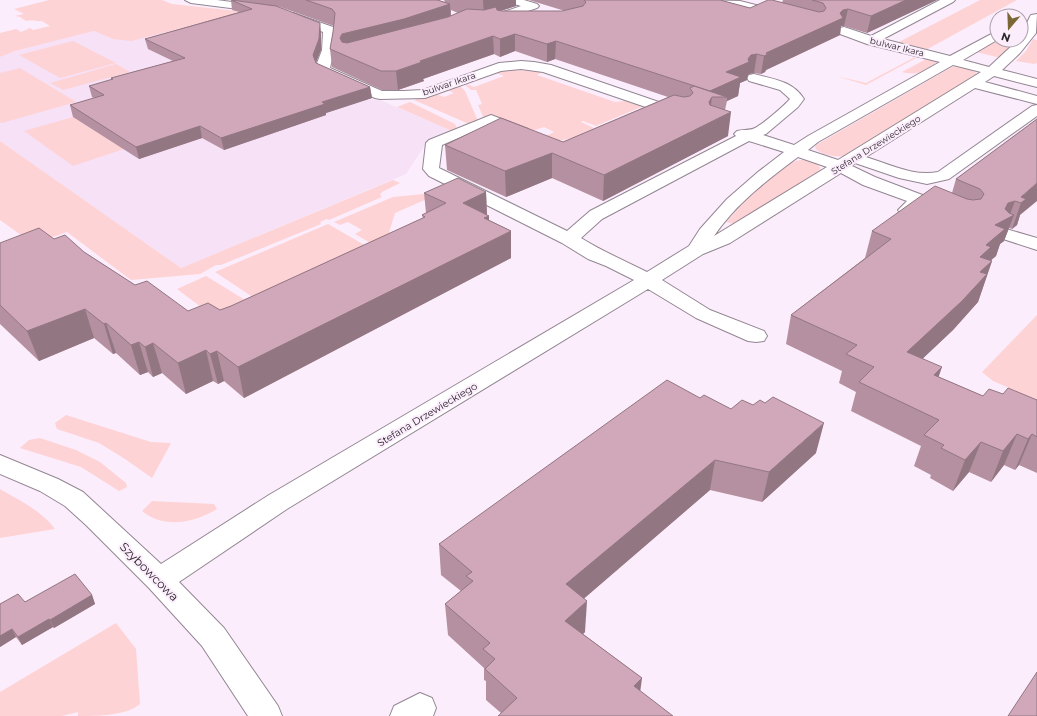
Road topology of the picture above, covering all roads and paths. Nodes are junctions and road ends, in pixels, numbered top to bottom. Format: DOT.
graph roads {
  1 [pos="191,0"];
  2 [pos="511,0"];
  3 [pos="706,0"];
  4 [pos="949,0"];
  5 [pos="793,18"];
  6 [pos="1032,18"];
  7 [pos="519,23"];
  8 [pos="844,31"];
  9 [pos="989,40"];
  10 [pos="871,41"];
  11 [pos="951,61"];
  12 [pos="993,71"];
  13 [pos="754,78"];
  14 [pos="973,83"];
  15 [pos="1037,83"];
  16 [pos="1037,100"];
  17 [pos="1037,109"];
  18 [pos="682,115"];
  19 [pos="729,130"];
  20 [pos="747,136"];
  21 [pos="535,137"];
  22 [pos="797,151"];
  23 [pos="855,158"];
  24 [pos="841,167"];
  25 [pos="919,205"];
  26 [pos="1006,234"];
  27 [pos="569,239"];
  28 [pos="1037,244"];
  29 [pos="696,250"];
  30 [pos="648,280"];
  31 [pos="756,336"];
  32 [pos="0,464"];
  33 [pos="159,580"];
  34 [pos="266,716"];
  1 -- 18 [label="street, bulwar Ikara"];
  2 -- 7 [label="street"];
  3 -- 5 [label="street"];
  4 -- 10 [label="street"];
  6 -- 12 [label="street, Stefana Drzewieckiego"];
  8 -- 10 [label="street, bulwar Ikara"];
  9 -- 11 [label="street, Stefana Drzewieckiego"];
  10 -- 11 [label="street, bulwar Ikara"];
  11 -- 12 [label="street, bulwar Ikara"];
  11 -- 22 [label="street, Stefana Drzewieckiego"];
  12 -- 14 [label="street, Stefana Drzewieckiego"];
  12 -- 15 [label="street, bulwar Ikara"];
  13 -- 20 [label="street"];
  14 -- 16 [label="street"];
  14 -- 23 [label="street, Stefana Drzewieckiego"];
  17 -- 23 [label="street"];
  19 -- 20 [label="street"];
  20 -- 22 [label="street"];
  20 -- 27 [label="street"];
  21 -- 27 [label="street"];
  22 -- 24 [label="street"];
  22 -- 29 [label="street, Stefana Drzewieckiego"];
  23 -- 24 [label="street, Stefana Drzewieckiego"];
  24 -- 25 [label="street"];
  24 -- 29 [label="street, Stefana Drzewieckiego"];
  26 -- 28 [label="street"];
  27 -- 30 [label="street"];
  29 -- 30 [label="street, Stefana Drzewieckiego"];
  30 -- 31 [label="street"];
  30 -- 33 [label="street, Stefana Drzewieckiego"];
  32 -- 33 [label="street, Szybowcowa"];
  33 -- 34 [label="street, Szybowcowa"];
}
